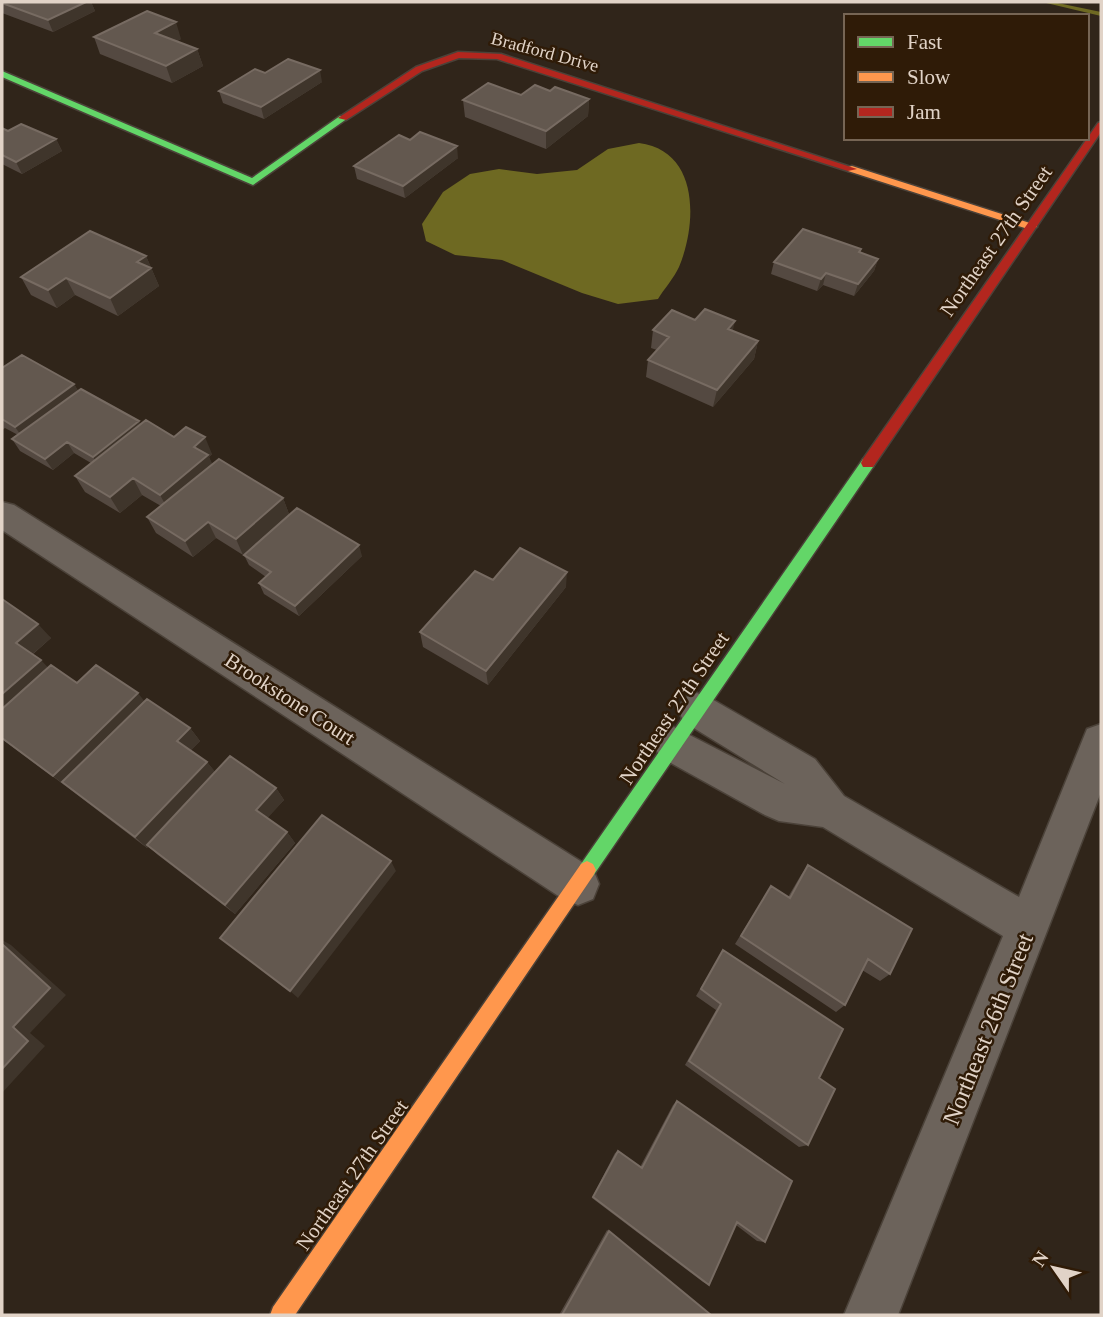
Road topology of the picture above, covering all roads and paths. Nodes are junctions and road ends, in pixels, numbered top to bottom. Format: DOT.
graph roads {
  1 [pos="2,74"];
  2 [pos="1101,125"];
  3 [pos="1032,227"];
  4 [pos="2,514"];
  5 [pos="697,710"];
  6 [pos="1101,741"];
  7 [pos="674,745"];
  8 [pos="830,809"];
  9 [pos="578,884"];
  10 [pos="1029,927"];
  11 [pos="281,1315"];
  12 [pos="872,1315"];
  1 -- 3 [label="street, Bradford Drive"];
  2 -- 3 [label="street, Northeast 27th Street"];
  3 -- 5 [label="street, Northeast 27th Street"];
  4 -- 9 [label="street, Brookstone Court"];
  5 -- 7 [label="street, Northeast 27th Street"];
  5 -- 8 [label="street"];
  6 -- 10 [label="street, Northeast 26th Street"];
  7 -- 8 [label="street"];
  7 -- 9 [label="street, Northeast 27th Street"];
  8 -- 10 [label="street"];
  9 -- 11 [label="street, Northeast 27th Street"];
  10 -- 12 [label="street, Northeast 26th Street"];
}
